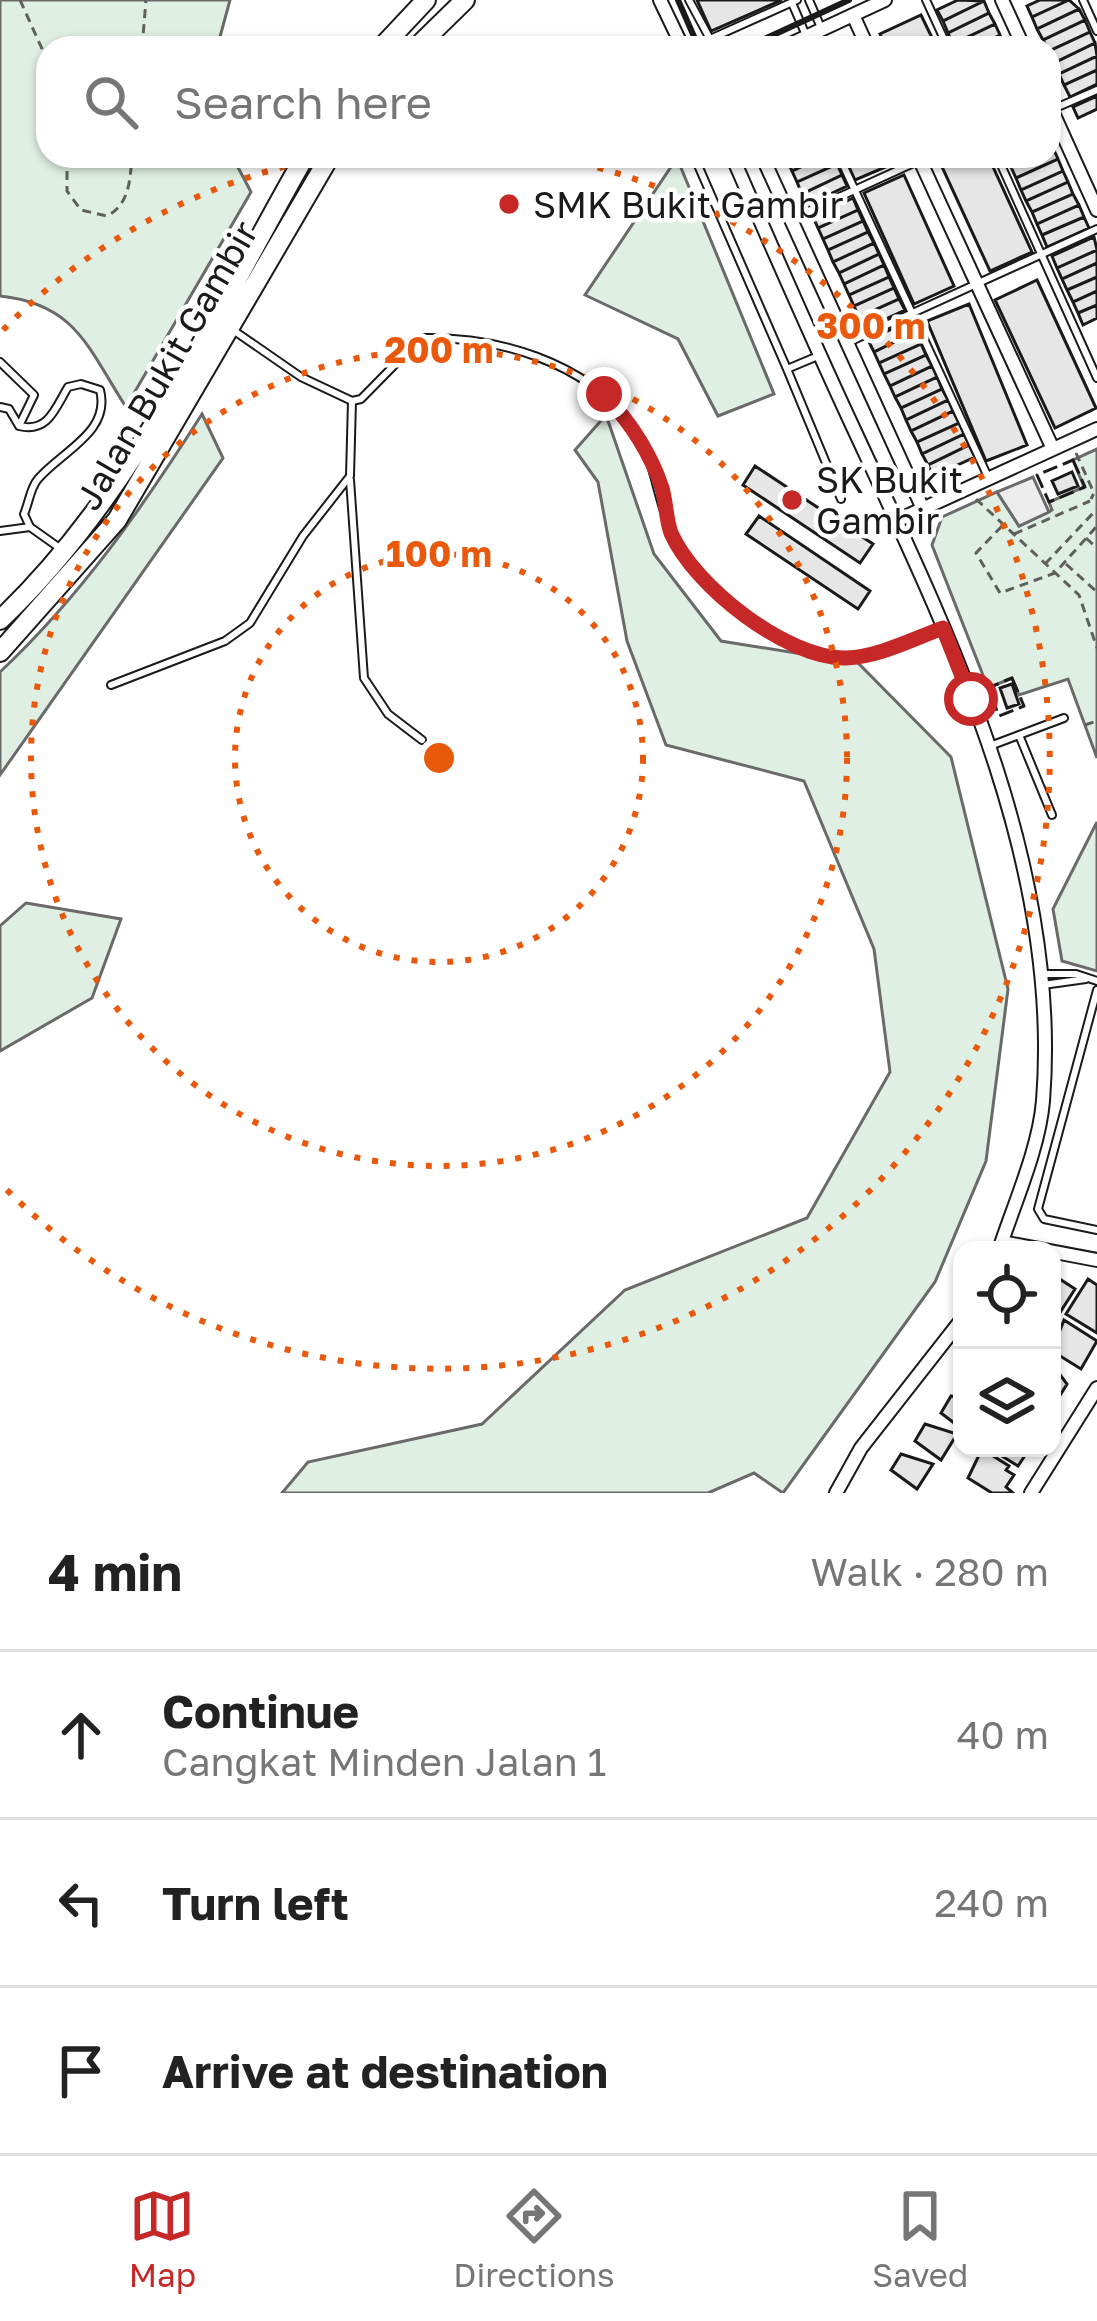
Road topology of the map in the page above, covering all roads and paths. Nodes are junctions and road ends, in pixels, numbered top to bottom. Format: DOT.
graph roads {
  1 [pos="20,0"];
  2 [pos="146,0"];
  3 [pos="426,0"];
  4 [pos="465,0"];
  5 [pos="660,0"];
  6 [pos="689,0"];
  7 [pos="809,0"];
  8 [pos="885,0"];
  9 [pos="926,0"];
  10 [pos="1002,0"];
  11 [pos="1083,0"];
  12 [pos="794,1"];
  13 [pos="853,15"];
  14 [pos="822,30"];
  15 [pos="1097,31"];
  16 [pos="36,36"];
  17 [pos="143,36"];
  18 [pos="392,36"];
  19 [pos="428,36"];
  20 [pos="677,36"];
  21 [pos="708,36"];
  22 [pos="717,36"];
  23 [pos="807,36"];
  24 [pos="809,36"];
  25 [pos="863,36"];
  26 [pos="942,36"];
  27 [pos="1018,36"];
  28 [pos="1097,89"];
  29 [pos="1061,103"];
  30 [pos="1061,131"];
  31 [pos="67,168"];
  32 [pos="131,168"];
  33 [pos="298,168"];
  34 [pos="323,168"];
  35 [pos="699,168"];
  36 [pos="737,168"];
  37 [pos="768,168"];
  38 [pos="845,168"];
  39 [pos="900,168"];
  40 [pos="927,168"];
  41 [pos="1002,168"];
  42 [pos="855,190"];
  43 [pos="1097,210"];
  44 [pos="791,219"];
  45 [pos="1097,229"];
  46 [pos="1041,255"];
  47 [pos="977,284"];
  48 [pos="912,314"];
  49 [pos="230,328"];
  50 [pos="848,343"];
  51 [pos="821,355"];
  52 [pos="0,362"];
  53 [pos="787,369"];
  54 [pos="1097,378"];
  55 [pos="352,401"];
  56 [pos="0,407"];
  57 [pos="19,426"];
  58 [pos="1097,429"];
  59 [pos="1071,441"];
  60 [pos="1053,449"];
  61 [pos="350,476"];
  62 [pos="989,479"];
  63 [pos="966,489"];
  64 [pos="841,499"];
  65 [pos="1090,501"];
  66 [pos="1097,507"];
  67 [pos="923,509"];
  68 [pos="896,521"];
  69 [pos="1004,525"];
  70 [pos="1097,526"];
  71 [pos="31,527"];
  72 [pos="0,532"];
  73 [pos="1013,534"];
  74 [pos="1086,538"];
  75 [pos="1097,548"];
  76 [pos="64,551"];
  77 [pos="1064,562"];
  78 [pos="1045,564"];
  79 [pos="1055,573"];
  80 [pos="1097,592"];
  81 [pos="0,620"];
  82 [pos="943,628"];
  83 [pos="1097,648"];
  84 [pos="0,652"];
  85 [pos="111,685"];
  86 [pos="1064,718"];
  87 [pos="1097,721"];
  88 [pos="1085,725"];
  89 [pos="1019,735"];
  90 [pos="422,740"];
  91 [pos="989,746"];
  92 [pos="1052,815"];
  93 [pos="1040,979"];
  94 [pos="1097,980"];
  95 [pos="1097,990"];
  96 [pos="1097,1230"];
  97 [pos="1002,1241"];
  98 [pos="1061,1255"];
  99 [pos="1097,1260"];
  100 [pos="953,1330"];
  101 [pos="1097,1388"];
  102 [pos="836,1493"];
  103 [pos="1031,1493"];
  1 -- 16 [label="path"];
  2 -- 17 [label="path"];
  3 -- 18 [label="main road"];
  4 -- 19 [label="main road"];
  5 -- 20 [label="street"];
  6 -- 21 [label="lane"];
  7 -- 14 [label="lane"];
  8 -- 13 [label="street"];
  9 -- 26 [label="lane"];
  10 -- 27 [label="street"];
  11 -- 15 [label="lane"];
  12 -- 22 [label="lane"];
  12 -- 23 [label="lane"];
  13 -- 14 [label="street"];
  13 -- 25 [label="street"];
  14 -- 24 [label="street"];
  28 -- 29 [label="lane"];
  30 -- 43 [label="street"];
  31 -- 32 [label="path"];
  33 -- 76 [label="main road, Jalan Bukit Gambir"];
  34 -- 49 [label="main road, Jalan Bukit Gambir"];
  35 -- 53 [label="lane"];
  36 -- 51 [label="street"];
  37 -- 44 [label="street"];
  38 -- 42 [label="lane"];
  39 -- 42 [label="lane"];
  40 -- 47 [label="street"];
  41 -- 46 [label="lane"];
  42 -- 44 [label="lane"];
  42 -- 48 [label="lane"];
  44 -- 50 [label="street"];
  45 -- 46 [label="lane"];
  46 -- 47 [label="lane"];
  46 -- 54 [label="lane"];
  47 -- 48 [label="lane"];
  47 -- 60 [label="street"];
  48 -- 50 [label="lane"];
  48 -- 62 [label="lane"];
  49 -- 55 [label="lane"];
  49 -- 84 [label="main road, Jalan Bukit Gambir"];
  50 -- 67 [label="street"];
  51 -- 53 [label="lane"];
  51 -- 68 [label="street"];
  52 -- 57 [label="lane"];
  53 -- 64 [label="lane"];
  55 -- 61 [label="lane"];
  55 -- 82 [label="lane"];
  56 -- 57 [label="lane"];
  57 -- 71 [label="lane"];
  58 -- 59 [label="street"];
  59 -- 60 [label="street"];
  59 -- 65 [label="path"];
  60 -- 62 [label="street"];
  61 -- 85 [label="lane"];
  61 -- 90 [label="lane"];
  62 -- 63 [label="street"];
  63 -- 67 [label="street"];
  63 -- 69 [label="path"];
  65 -- 66 [label="path"];
  65 -- 73 [label="path"];
  66 -- 78 [label="path"];
  67 -- 68 [label="street"];
  68 -- 82 [label="street"];
  69 -- 73 [label="path"];
  69 -- 79 [label="path"];
  70 -- 74 [label="path"];
  71 -- 72 [label="lane"];
  71 -- 76 [label="lane"];
  73 -- 78 [label="path"];
  74 -- 75 [label="path"];
  74 -- 77 [label="path"];
  76 -- 81 [label="main road, Jalan Bukit Gambir"];
  77 -- 79 [label="path"];
  77 -- 80 [label="path"];
  78 -- 79 [label="path"];
  79 -- 83 [label="path"];
  82 -- 91 [label="street"];
  86 -- 89 [label="lane"];
  87 -- 88 [label="path"];
  89 -- 91 [label="lane"];
  89 -- 92 [label="lane"];
  91 -- 93 [label="street"];
  93 -- 94 [label="lane"];
  93 -- 97 [label="street"];
  95 -- 96 [label="lane"];
  98 -- 99 [label="street"];
  100 -- 102 [label="street"];
  101 -- 103 [label="street"];
}
